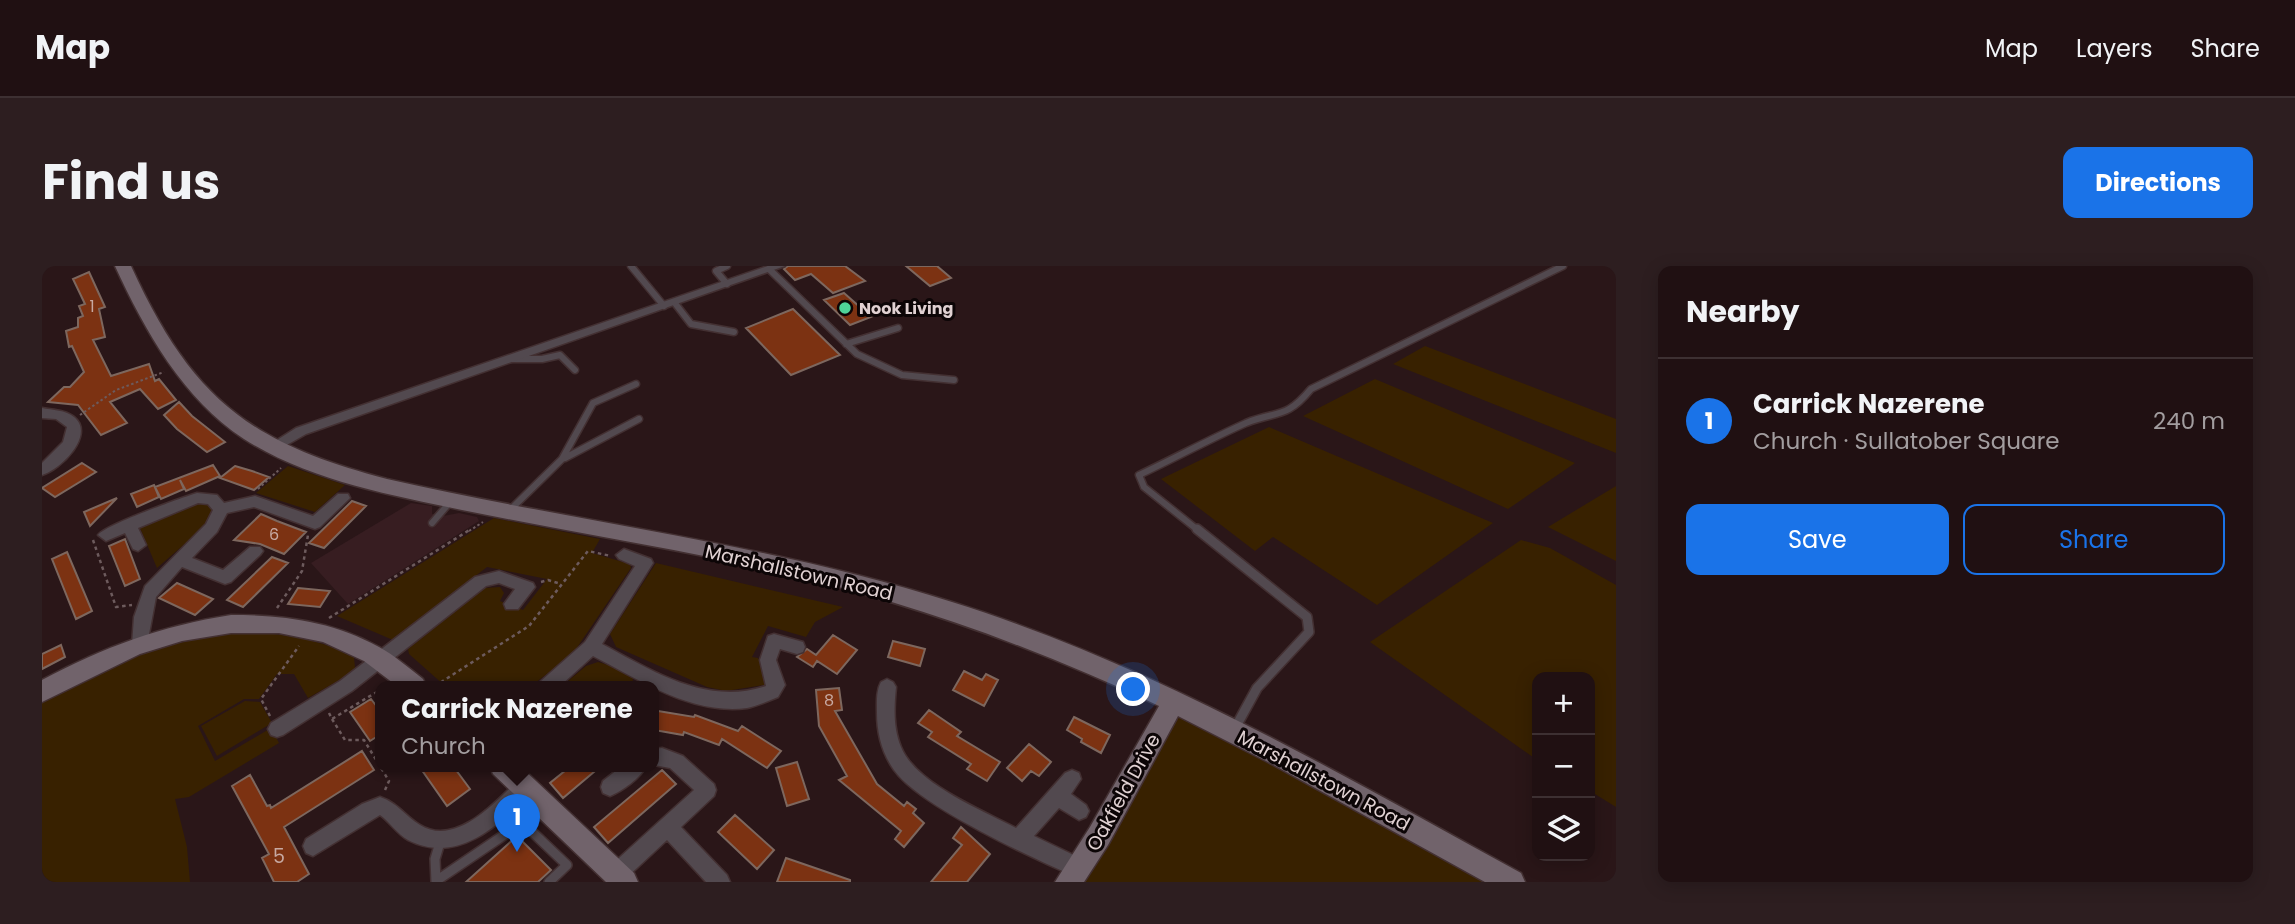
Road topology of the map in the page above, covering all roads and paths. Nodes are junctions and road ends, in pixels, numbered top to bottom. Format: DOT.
graph roads {
  1 [pos="123,266"];
  2 [pos="631,266"];
  3 [pos="727,266"];
  4 [pos="1563,266"];
  5 [pos="774,268"];
  6 [pos="727,284"];
  7 [pos="669,304"];
  8 [pos="898,328"];
  9 [pos="734,332"];
  10 [pos="846,344"];
  11 [pos="511,359"];
  12 [pos="180,365"];
  13 [pos="575,370"];
  14 [pos="954,380"];
  15 [pos="636,384"];
  16 [pos="42,412"];
  17 [pos="639,419"];
  18 [pos="71,421"];
  19 [pos="273,447"];
  20 [pos="294,456"];
  21 [pos="562,460"];
  22 [pos="42,470"];
  23 [pos="343,498"];
  24 [pos="451,501"];
  25 [pos="244,502"];
  26 [pos="221,509"];
  27 [pos="505,511"];
  28 [pos="311,522"];
  29 [pos="432,523"];
  30 [pos="129,525"];
  31 [pos="106,535"];
  32 [pos="138,545"];
  33 [pos="255,551"];
  34 [pos="624,555"];
  35 [pos="179,559"];
  36 [pos="561,584"];
  37 [pos="527,587"];
  38 [pos="145,603"];
  39 [pos="512,604"];
  40 [pos="267,623"];
  41 [pos="311,629"];
  42 [pos="140,645"];
  43 [pos="591,647"];
  44 [pos="797,647"];
  45 [pos="382,658"];
  46 [pos="409,681"];
  47 [pos="443,681"];
  48 [pos="553,681"];
  49 [pos="887,687"];
  50 [pos="42,692"];
  51 [pos="375,694"];
  52 [pos="323,701"];
  53 [pos="1174,701"];
  54 [pos="332,719"];
  55 [pos="277,729"];
  56 [pos="1233,730"];
  57 [pos="659,757"];
  58 [pos="375,758"];
  59 [pos="384,772"];
  60 [pos="508,772"];
  61 [pos="630,772"];
  62 [pos="1072,779"];
  63 [pos="524,787"];
  64 [pos="610,788"];
  65 [pos="1058,796"];
  66 [pos="380,806"];
  67 [pos="1079,811"];
  68 [pos="667,826"];
  69 [pos="1020,838"];
  70 [pos="441,839"];
  71 [pos="313,846"];
  72 [pos="1074,875"];
  73 [pos="620,878"];
  74 [pos="436,881"];
  75 [pos="550,882"];
  76 [pos="720,882"];
  77 [pos="1512,882"];
  1 -- 12 [label="main road, Marshallstown Road"];
  2 -- 7 [label="lane"];
  3 -- 6 [label="lane"];
  4 -- 56 [label="lane"];
  5 -- 6 [label="street"];
  5 -- 10 [label="lane"];
  6 -- 7 [label="street"];
  7 -- 9 [label="lane"];
  7 -- 11 [label="street"];
  8 -- 10 [label="lane"];
  10 -- 14 [label="lane"];
  11 -- 13 [label="lane"];
  11 -- 19 [label="street"];
  12 -- 18 [label="path"];
  12 -- 19 [label="main road, Marshallstown Road"];
  15 -- 21 [label="lane"];
  16 -- 18 [label="street"];
  17 -- 21 [label="lane"];
  18 -- 22 [label="street"];
  19 -- 20 [label="main road, Marshallstown Road"];
  20 -- 24 [label="main road, Marshallstown Road"];
  20 -- 25 [label="path"];
  21 -- 27 [label="lane"];
  23 -- 28 [label="street"];
  24 -- 27 [label="main road, Marshallstown Road"];
  24 -- 29 [label="lane"];
  25 -- 26 [label="street"];
  25 -- 28 [label="street"];
  26 -- 30 [label="street"];
  26 -- 35 [label="street"];
  27 -- 41 [label="path"];
  27 -- 53 [label="main road, Marshallstown Road"];
  28 -- 40 [label="path"];
  30 -- 31 [label="street"];
  30 -- 32 [label="street"];
  31 -- 38 [label="path"];
  33 -- 35 [label="street"];
  34 -- 36 [label="path"];
  34 -- 43 [label="street"];
  35 -- 38 [label="street"];
  36 -- 37 [label="path"];
  36 -- 47 [label="path"];
  37 -- 39 [label="street"];
  37 -- 45 [label="street"];
  38 -- 42 [label="street"];
  40 -- 41 [label="main road"];
  40 -- 42 [label="main road"];
  41 -- 45 [label="main road"];
  41 -- 55 [label="path"];
  42 -- 50 [label="main road"];
  43 -- 44 [label="street"];
  43 -- 48 [label="street"];
  45 -- 46 [label="main road"];
  45 -- 52 [label="street"];
  49 -- 69 [label="street"];
  51 -- 54 [label="path"];
  52 -- 54 [label="path"];
  52 -- 55 [label="street"];
  53 -- 56 [label="main road, Marshallstown Road"];
  53 -- 72 [label="main road, Oakfield Drive"];
  54 -- 58 [label="path"];
  56 -- 77 [label="main road, Marshallstown Road"];
  57 -- 68 [label="street"];
  59 -- 66 [label="path"];
  60 -- 63 [label="main road"];
  61 -- 64 [label="street"];
  62 -- 65 [label="street"];
  63 -- 70 [label="street"];
  63 -- 73 [label="main road"];
  65 -- 67 [label="street"];
  65 -- 69 [label="street"];
  66 -- 70 [label="street"];
  66 -- 71 [label="street"];
  68 -- 73 [label="street"];
  68 -- 76 [label="street"];
  69 -- 72 [label="street"];
  70 -- 74 [label="lane"];
  74 -- 75 [label="lane"];
}
